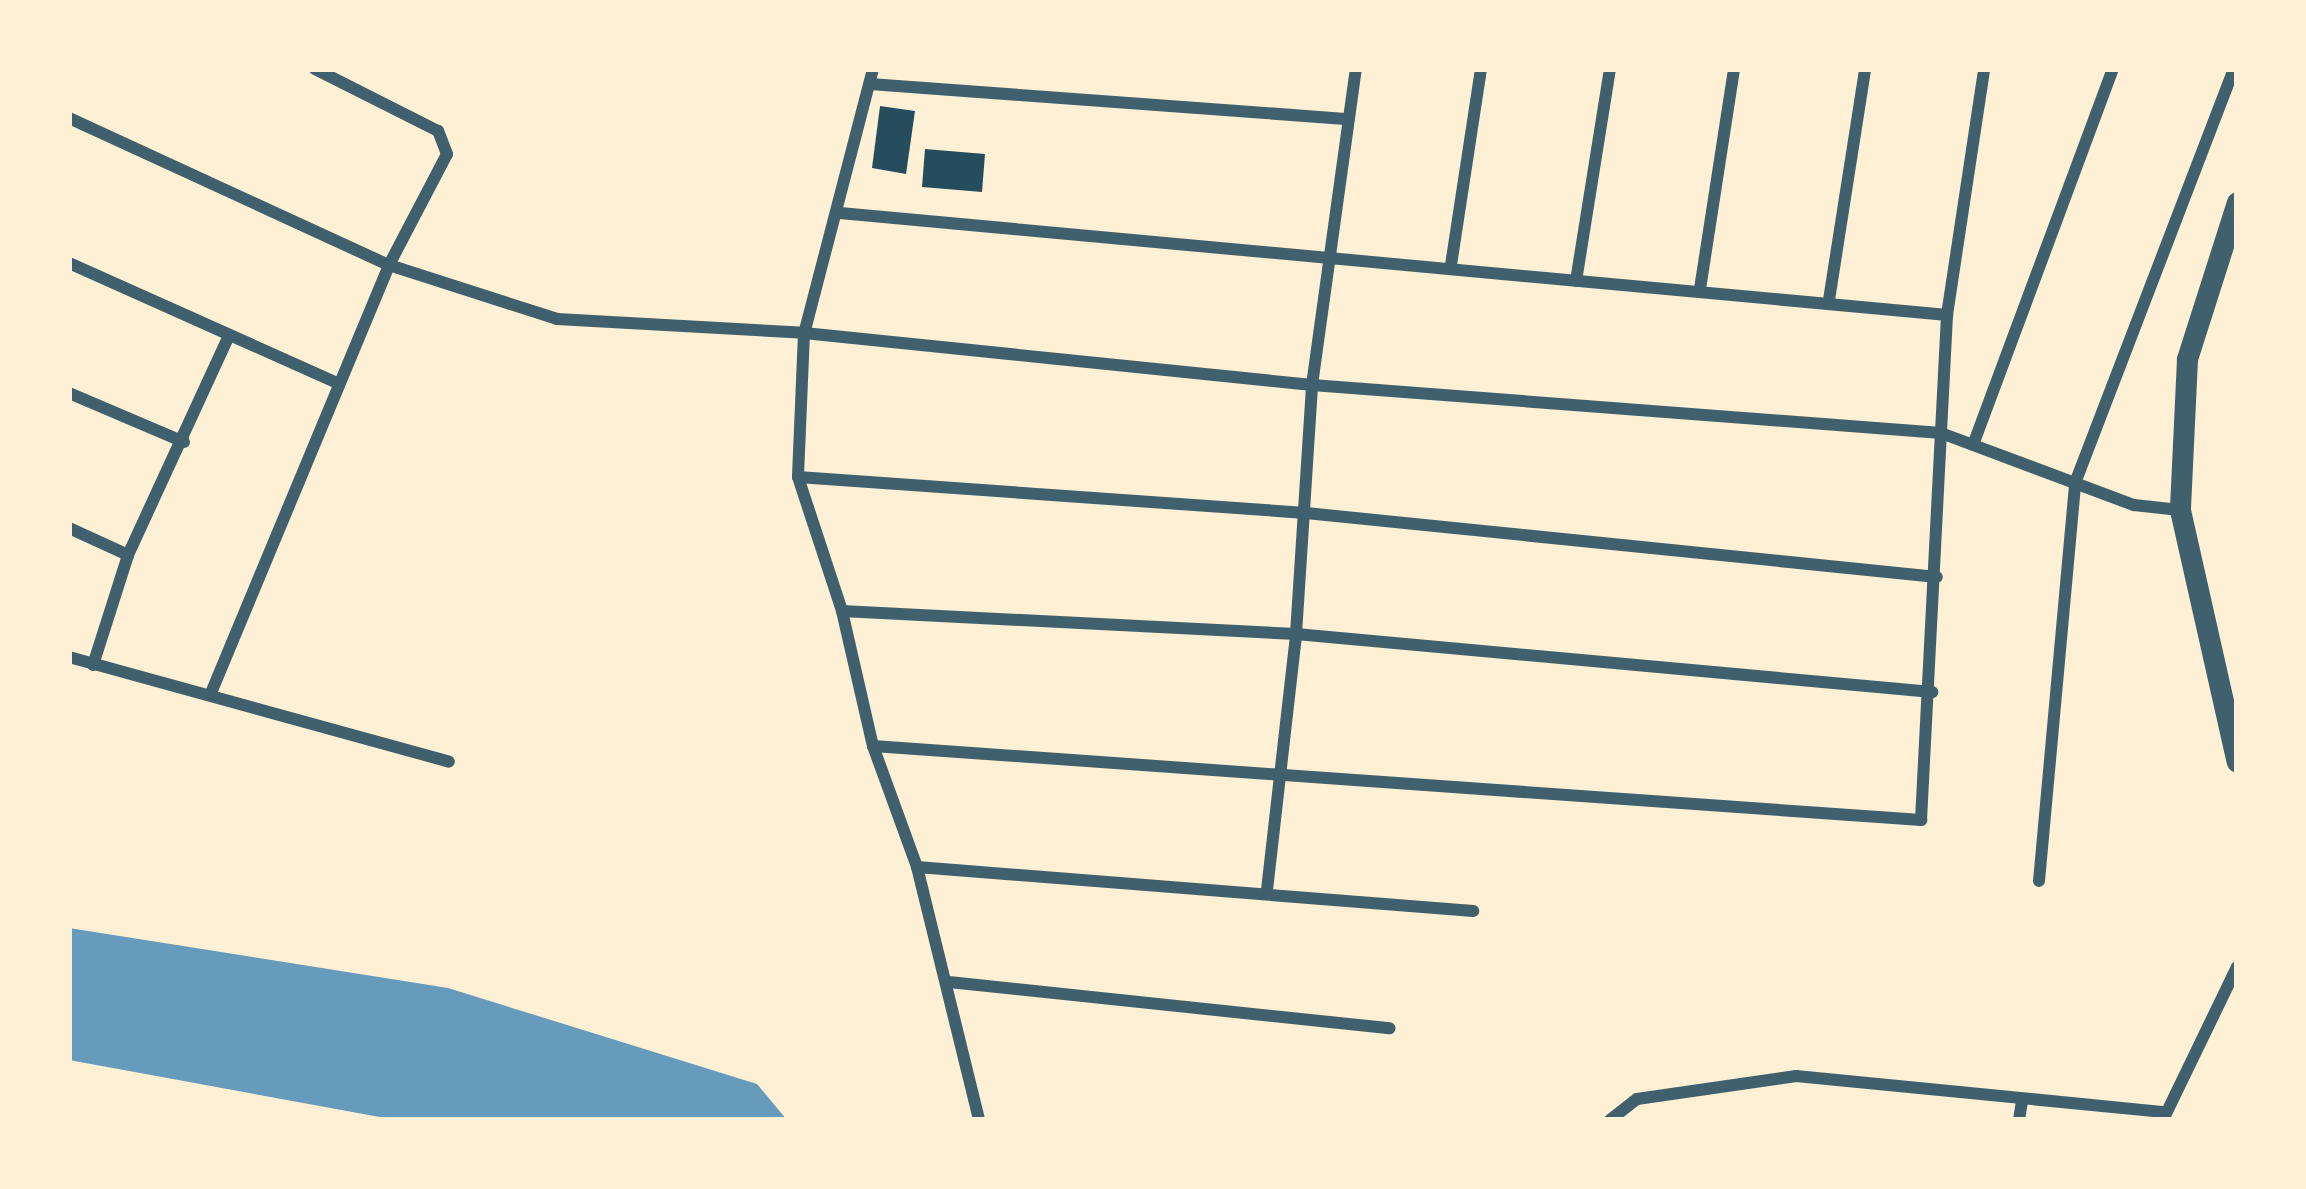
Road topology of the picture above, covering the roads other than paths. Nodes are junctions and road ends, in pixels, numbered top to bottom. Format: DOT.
graph roads {
  1 [pos="315,69"];
  2 [pos="1356,69"];
  3 [pos="1480,69"];
  4 [pos="1610,69"];
  5 [pos="1733,69"];
  6 [pos="1865,69"];
  7 [pos="1984,69"];
  8 [pos="2114,69"];
  9 [pos="2234,69"];
  10 [pos="871,76"];
  11 [pos="69,118"];
  12 [pos="1349,119"];
  13 [pos="2237,202"];
  14 [pos="839,213"];
  15 [pos="1326,262"];
  16 [pos="69,263"];
  17 [pos="1450,265"];
  18 [pos="389,266"];
  19 [pos="1576,280"];
  20 [pos="1700,289"];
  21 [pos="1829,300"];
  22 [pos="1947,315"];
  23 [pos="804,333"];
  24 [pos="229,335"];
  25 [pos="339,383"];
  26 [pos="1312,385"];
  27 [pos="69,393"];
  28 [pos="1941,433"];
  29 [pos="184,442"];
  30 [pos="1973,445"];
  31 [pos="798,477"];
  32 [pos="2075,483"];
  33 [pos="2180,510"];
  34 [pos="1306,513"];
  35 [pos="69,528"];
  36 [pos="128,554"];
  37 [pos="1937,577"];
  38 [pos="842,611"];
  39 [pos="1296,634"];
  40 [pos="69,657"];
  41 [pos="93,665"];
  42 [pos="1932,692"];
  43 [pos="211,693"];
  44 [pos="873,746"];
  45 [pos="448,762"];
  46 [pos="2237,762"];
  47 [pos="1277,769"];
  48 [pos="917,867"];
  49 [pos="2039,881"];
  50 [pos="1267,890"];
  51 [pos="1473,911"];
  52 [pos="2237,967"];
  53 [pos="949,982"];
  54 [pos="1390,1028"];
  55 [pos="1637,1099"];
  56 [pos="2022,1101"];
  57 [pos="2164,1116"];
  58 [pos="980,1120"];
  59 [pos="1610,1120"];
  60 [pos="1641,1120"];
  61 [pos="2019,1120"];
  1 -- 18 [label="street"];
  2 -- 12 [label="street"];
  3 -- 17 [label="street"];
  4 -- 19 [label="street"];
  5 -- 20 [label="street"];
  6 -- 21 [label="street"];
  7 -- 22 [label="street"];
  8 -- 30 [label="street"];
  9 -- 32 [label="street"];
  10 -- 12 [label="street"];
  10 -- 14 [label="street"];
  11 -- 18 [label="street"];
  12 -- 15 [label="street"];
  13 -- 33 [label="street"];
  14 -- 15 [label="street"];
  14 -- 23 [label="street"];
  15 -- 17 [label="street"];
  15 -- 26 [label="street"];
  16 -- 24 [label="street"];
  17 -- 19 [label="street"];
  18 -- 23 [label="street"];
  18 -- 25 [label="street"];
  19 -- 20 [label="street"];
  20 -- 21 [label="street"];
  21 -- 22 [label="street"];
  22 -- 28 [label="street"];
  23 -- 26 [label="street"];
  23 -- 31 [label="street"];
  24 -- 25 [label="street"];
  24 -- 29 [label="street"];
  25 -- 43 [label="street"];
  26 -- 28 [label="street"];
  26 -- 34 [label="street"];
  27 -- 29 [label="street"];
  28 -- 30 [label="street"];
  28 -- 37 [label="street"];
  29 -- 36 [label="street"];
  30 -- 32 [label="street"];
  31 -- 34 [label="street"];
  31 -- 38 [label="street"];
  32 -- 33 [label="street"];
  32 -- 49 [label="street"];
  33 -- 46 [label="street"];
  34 -- 37 [label="street"];
  34 -- 39 [label="street"];
  35 -- 36 [label="street"];
  36 -- 41 [label="street"];
  37 -- 42 [label="street"];
  38 -- 39 [label="street"];
  38 -- 44 [label="street"];
  39 -- 42 [label="street"];
  39 -- 47 [label="street"];
  40 -- 41 [label="street"];
  41 -- 43 [label="street"];
  42 -- 47 [label="street"];
  43 -- 45 [label="street"];
  44 -- 47 [label="street"];
  44 -- 48 [label="street"];
  47 -- 50 [label="street"];
  48 -- 50 [label="street"];
  48 -- 53 [label="street"];
  50 -- 51 [label="street"];
  52 -- 57 [label="street"];
  53 -- 54 [label="street"];
  53 -- 58 [label="street"];
  55 -- 56 [label="street"];
  55 -- 59 [label="street"];
  55 -- 60 [label="street"];
  56 -- 57 [label="street"];
  56 -- 61 [label="street"];
}
